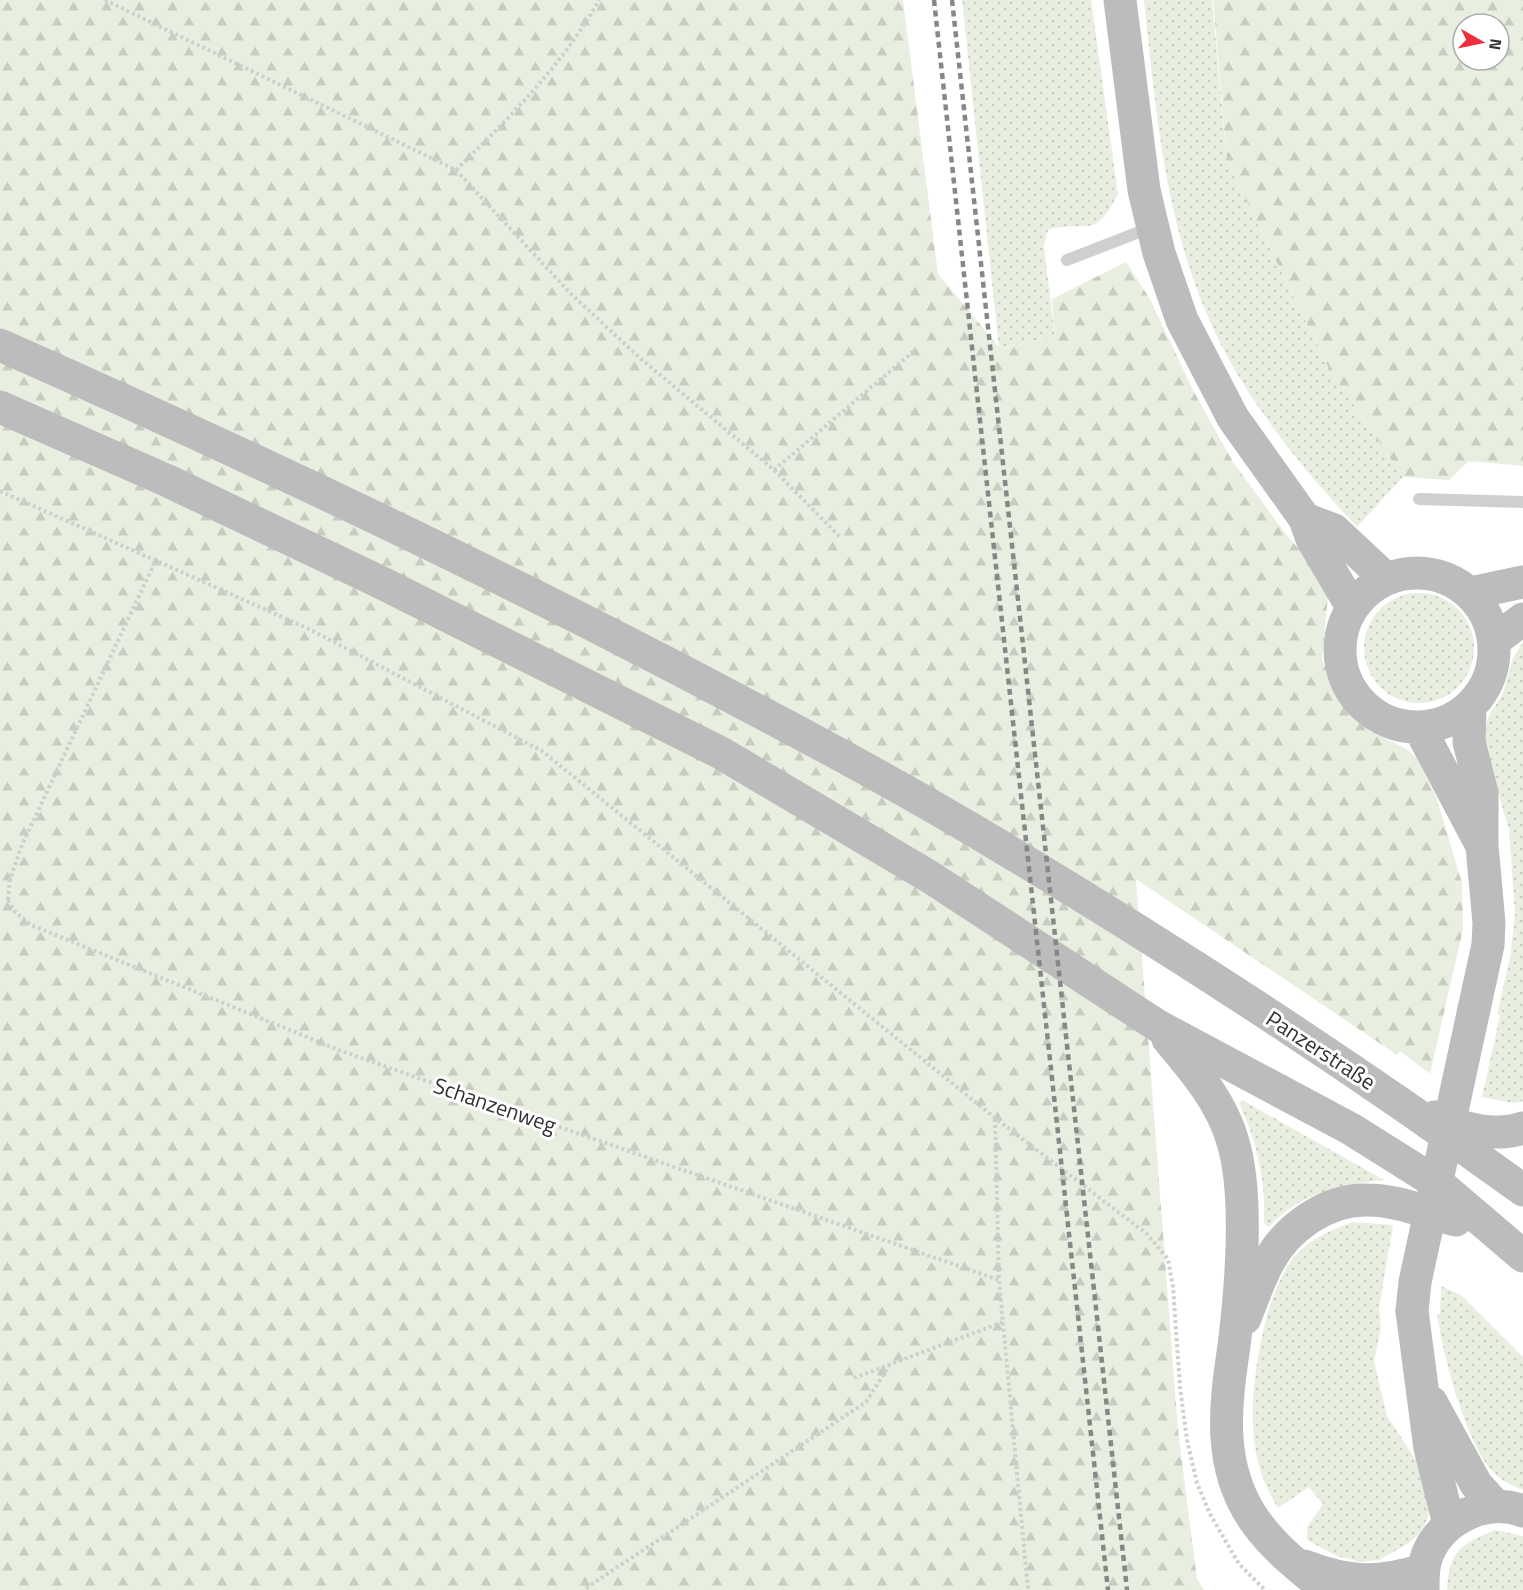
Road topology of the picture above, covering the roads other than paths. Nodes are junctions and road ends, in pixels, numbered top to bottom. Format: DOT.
graph roads {
  1 [pos="1120,0"];
  2 [pos="1153,227"];
  3 [pos="1067,260"];
  4 [pos="0,345"];
  5 [pos="0,407"];
  6 [pos="1419,499"];
  7 [pos="1523,502"];
  8 [pos="1305,519"];
  9 [pos="1389,578"];
  10 [pos="1523,582"];
  11 [pos="1471,593"];
  12 [pos="1352,607"];
  13 [pos="1523,619"];
  14 [pos="1495,640"];
  15 [pos="1470,706"];
  16 [pos="1419,727"];
  17 [pos="1482,846"];
  18 [pos="1158,1026"];
  19 [pos="1389,1093"];
  20 [pos="1523,1128"];
  21 [pos="1523,1191"];
  22 [pos="1495,1230"];
  23 [pos="1523,1256"];
  24 [pos="1234,1345"];
  25 [pos="1422,1385"];
  26 [pos="1509,1508"];
  27 [pos="1449,1524"];
  28 [pos="1292,1561"];
  29 [pos="1423,1580"];
  30 [pos="1327,1590"];
  1 -- 2 [label="main road"];
  2 -- 3 [label="lane"];
  2 -- 8 [label="main road"];
  4 -- 19 [label="main road, Panzerstraße"];
  5 -- 18 [label="main road"];
  6 -- 7 [label="lane"];
  8 -- 9 [label="main road"];
  8 -- 12 [label="main road"];
  9 -- 11 [label="main road"];
  9 -- 12 [label="main road"];
  10 -- 11 [label="main road"];
  11 -- 14 [label="main road"];
  12 -- 16 [label="main road"];
  13 -- 14 [label="main road"];
  14 -- 15 [label="main road"];
  15 -- 16 [label="main road"];
  15 -- 17 [label="main road"];
  16 -- 17 [label="main road"];
  17 -- 25 [label="main road, bridge"];
  18 -- 22 [label="main road"];
  18 -- 24 [label="main road"];
  19 -- 20 [label="main road"];
  19 -- 21 [label="main road, Panzerstraße"];
  22 -- 23 [label="main road"];
  22 -- 24 [label="main road"];
  24 -- 28 [label="main road"];
  25 -- 26 [label="main road"];
  25 -- 27 [label="main road"];
  26 -- 27 [label="main road"];
  27 -- 29 [label="main road"];
  28 -- 29 [label="main road"];
  28 -- 30 [label="main road"];
}
